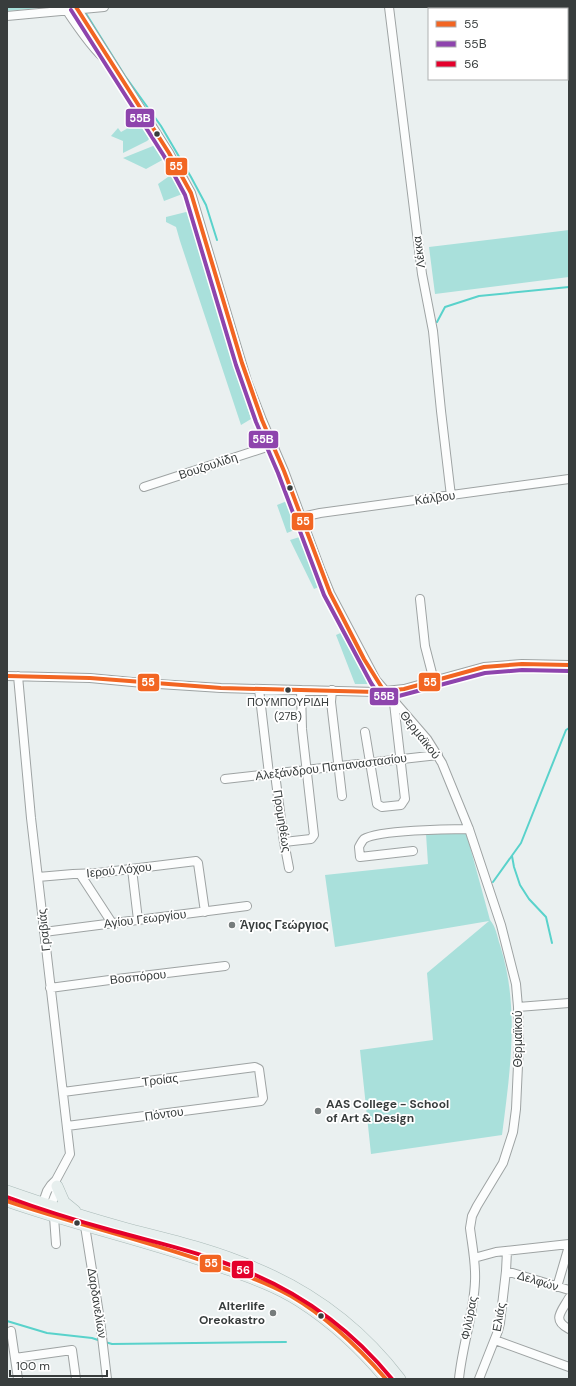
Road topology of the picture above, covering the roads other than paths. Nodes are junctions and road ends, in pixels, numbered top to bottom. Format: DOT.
graph roads {
  1 [pos="104,7"];
  2 [pos="390,7"];
  3 [pos="77,8"];
  4 [pos="65,9"];
  5 [pos="7,16"];
  6 [pos="112,64"];
  7 [pos="273,446"];
  8 [pos="569,479"];
  9 [pos="144,487"];
  10 [pos="451,496"];
  11 [pos="302,517"];
  12 [pos="420,600"];
  13 [pos="569,665"];
  14 [pos="7,676"];
  15 [pos="18,676"];
  16 [pos="434,681"];
  17 [pos="259,689"];
  18 [pos="301,690"];
  19 [pos="332,690"];
  20 [pos="384,691"];
  21 [pos="394,703"];
  22 [pos="364,732"];
  23 [pos="438,755"];
  24 [pos="401,759"];
  25 [pos="369,763"];
  26 [pos="339,767"];
  27 [pos="307,770"];
  28 [pos="272,774"];
  29 [pos="225,780"];
  30 [pos="342,796"];
  31 [pos="469,829"];
  32 [pos="284,842"];
  33 [pos="413,851"];
  34 [pos="289,868"];
  35 [pos="132,870"];
  36 [pos="80,874"];
  37 [pos="38,878"];
  38 [pos="246,906"];
  39 [pos="205,912"];
  40 [pos="138,920"];
  41 [pos="112,923"];
  42 [pos="44,932"];
  43 [pos="225,966"];
  44 [pos="50,988"];
  45 [pos="569,1003"];
  46 [pos="518,1007"];
  47 [pos="63,1092"];
  48 [pos="262,1100"];
  49 [pos="66,1126"];
  50 [pos="56,1183"];
  51 [pos="7,1191"];
  52 [pos="7,1201"];
  53 [pos="47,1211"];
  54 [pos="81,1215"];
  55 [pos="85,1226"];
  56 [pos="56,1244"];
  57 [pos="569,1245"];
  58 [pos="506,1251"];
  59 [pos="474,1258"];
  60 [pos="567,1261"];
  61 [pos="506,1271"];
  62 [pos="557,1287"];
  63 [pos="569,1290"];
  64 [pos="569,1298"];
  65 [pos="569,1329"];
  66 [pos="11,1331"];
  67 [pos="495,1340"];
  68 [pos="16,1358"];
  69 [pos="569,1367"];
  70 [pos="18,1379"];
  71 [pos="76,1379"];
  72 [pos="107,1379"];
  73 [pos="386,1379"];
  74 [pos="400,1379"];
  75 [pos="459,1379"];
  76 [pos="479,1379"];
  1 -- 3 [label="street"];
  2 -- 10 [label="street, Λέκκα"];
  3 -- 4 [label="street"];
  3 -- 6 [label="street, Θερμαϊκού"];
  4 -- 5 [label="street"];
  4 -- 6 [label="street, Θερμαϊκού"];
  6 -- 7 [label="street, Θερμαϊκού"];
  7 -- 9 [label="street, Βουζουλίδη"];
  7 -- 11 [label="street, Θερμαϊκού"];
  8 -- 10 [label="street, Κάλβου"];
  10 -- 11 [label="street, Κάλβου"];
  11 -- 20 [label="street, Θερμαϊκού"];
  12 -- 16 [label="street"];
  13 -- 16 [label="street"];
  14 -- 15 [label="street"];
  15 -- 17 [label="street"];
  15 -- 37 [label="street, Γραβιάς"];
  16 -- 20 [label="street"];
  17 -- 18 [label="street"];
  17 -- 28 [label="street, Προμηθέως"];
  18 -- 19 [label="street"];
  18 -- 27 [label="street"];
  19 -- 20 [label="street"];
  19 -- 26 [label="street"];
  20 -- 21 [label="street, Θερμαϊκού"];
  21 -- 23 [label="street, Θερμαϊκού"];
  21 -- 24 [label="street"];
  22 -- 25 [label="street"];
  23 -- 24 [label="street, Αλεξάνδρου Παπαναστασίου"];
  23 -- 31 [label="street, Θερμαϊκού"];
  24 -- 25 [label="street, Αλεξάνδρου Παπαναστασίου"];
  24 -- 25 [label="street"];
  25 -- 26 [label="street, Αλεξάνδρου Παπαναστασίου"];
  26 -- 27 [label="street, Αλεξάνδρου Παπαναστασίου"];
  26 -- 30 [label="street"];
  27 -- 28 [label="street, Αλεξάνδρου Παπαναστασίου"];
  27 -- 32 [label="street"];
  28 -- 29 [label="street, Αλεξάνδρου Παπαναστασίου"];
  28 -- 32 [label="street, Προμηθέως"];
  31 -- 33 [label="street"];
  31 -- 46 [label="street, Θερμαϊκού"];
  32 -- 34 [label="street, Προμηθέως"];
  35 -- 36 [label="street, Ιερού Λόχου"];
  35 -- 39 [label="street, Ιερού Λόχου"];
  35 -- 40 [label="street"];
  36 -- 37 [label="street, Ιερού Λόχου"];
  36 -- 41 [label="street"];
  37 -- 42 [label="street, Γραβιάς"];
  38 -- 39 [label="street, Αγίου Γεωργίου"];
  39 -- 40 [label="street, Αγίου Γεωργίου"];
  40 -- 41 [label="street, Αγίου Γεωργίου"];
  41 -- 42 [label="street, Αγίου Γεωργίου"];
  42 -- 44 [label="street, Γραβιάς"];
  43 -- 44 [label="street, Βοσπόρου"];
  44 -- 47 [label="street, Γραβιάς"];
  45 -- 46 [label="street"];
  46 -- 59 [label="street, Θερμαϊκού"];
  47 -- 48 [label="street, Τροίας"];
  47 -- 49 [label="street, Γραβιάς"];
  48 -- 49 [label="street, Πόντου"];
  49 -- 50 [label="street, Γραβιάς"];
  50 -- 53 [label="street, Γραβιάς"];
  50 -- 54 [label="main road"];
  51 -- 53 [label="main road"];
  52 -- 53 [label="main road"];
  53 -- 54 [label="main road"];
  53 -- 55 [label="main road"];
  53 -- 56 [label="street"];
  54 -- 74 [label="main road"];
  55 -- 72 [label="street, Δαρδανελίων"];
  55 -- 73 [label="main road"];
  57 -- 58 [label="street"];
  57 -- 60 [label="street"];
  58 -- 59 [label="street"];
  58 -- 61 [label="street, Ελιάς"];
  59 -- 75 [label="street, Φιλύρας"];
  60 -- 62 [label="street"];
  61 -- 62 [label="street, Δελφών"];
  61 -- 67 [label="street, Ελιάς"];
  62 -- 63 [label="street, Δελφών"];
  64 -- 65 [label="street"];
  66 -- 68 [label="street"];
  67 -- 69 [label="street"];
  67 -- 76 [label="street, Ελιάς"];
  68 -- 70 [label="street"];
  68 -- 71 [label="street"];
}
